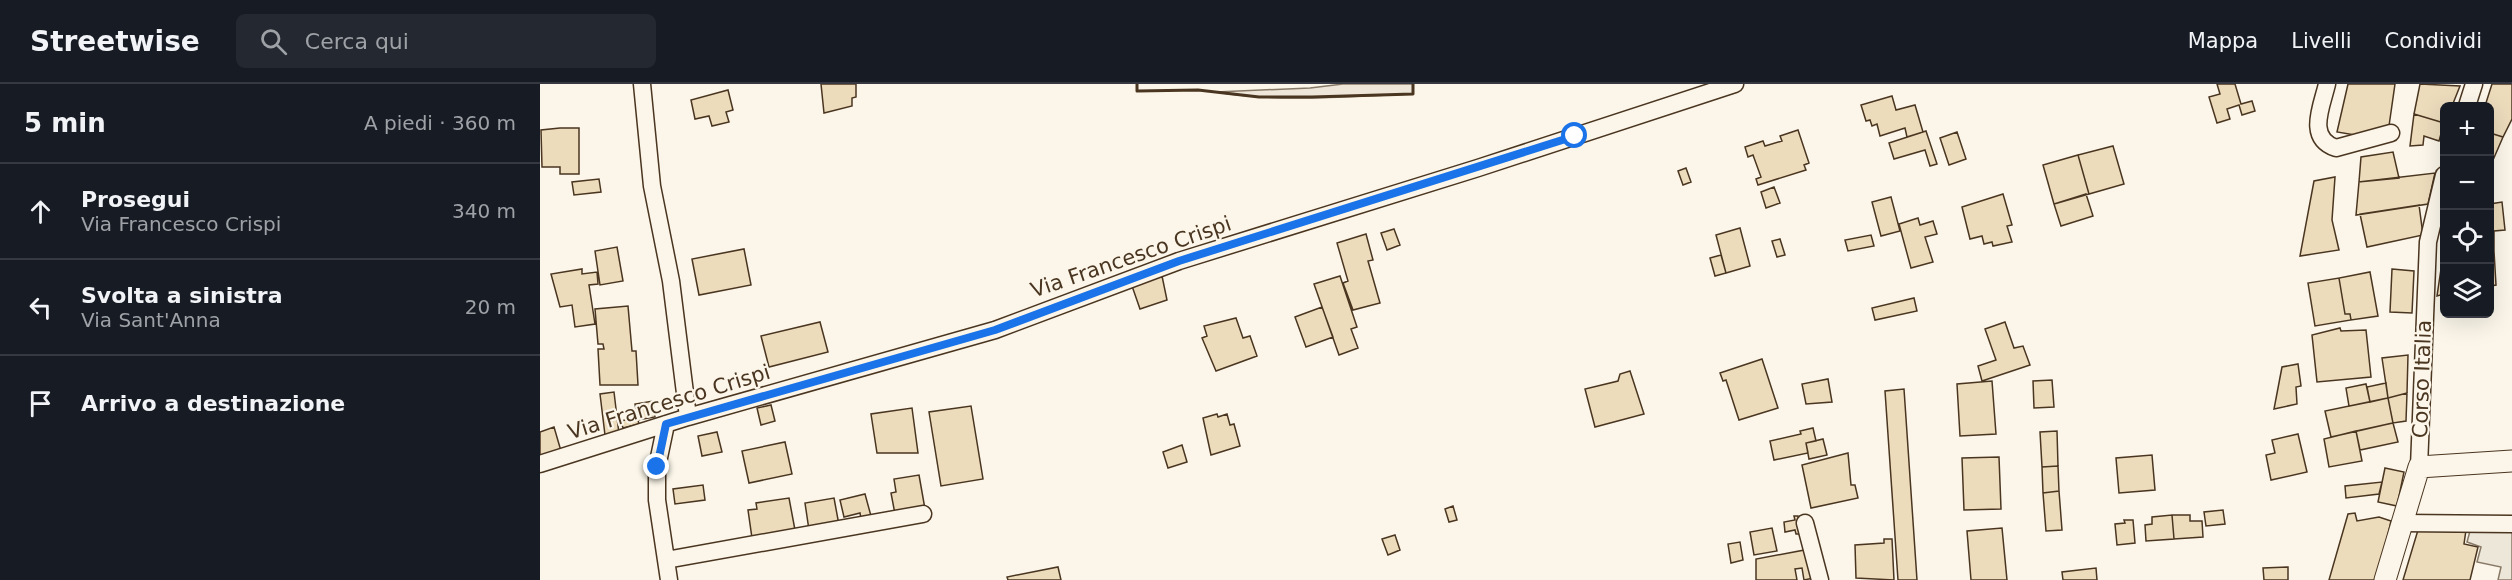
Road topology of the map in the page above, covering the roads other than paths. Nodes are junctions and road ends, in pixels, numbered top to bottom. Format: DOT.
graph roads {
  1 [pos="642,84"];
  2 [pos="1735,84"];
  3 [pos="2327,84"];
  4 [pos="2474,84"];
  5 [pos="2468,102"];
  6 [pos="2391,133"];
  7 [pos="2440,195"];
  8 [pos="688,417"];
  9 [pos="666,424"];
  10 [pos="2512,461"];
  11 [pos="540,464"];
  12 [pos="2419,467"];
  13 [pos="923,514"];
  14 [pos="1804,523"];
  15 [pos="2402,523"];
  16 [pos="2512,524"];
  17 [pos="666,561"];
  18 [pos="669,580"];
  19 [pos="1820,580"];
  20 [pos="2385,580"];
  1 -- 8 [label="street"];
  2 -- 8 [label="street, Via Francesco Crispi"];
  3 -- 6 [label="street"];
  4 -- 5 [label="street"];
  7 -- 12 [label="street, Corso Italia"];
  8 -- 9 [label="street, Via Francesco Crispi"];
  9 -- 11 [label="street, Via Francesco Crispi"];
  9 -- 17 [label="street"];
  10 -- 12 [label="street"];
  12 -- 15 [label="street, Corso Italia"];
  13 -- 17 [label="street"];
  14 -- 19 [label="street"];
  15 -- 16 [label="street"];
  15 -- 20 [label="street, Corso Italia"];
  17 -- 18 [label="street"];
}
